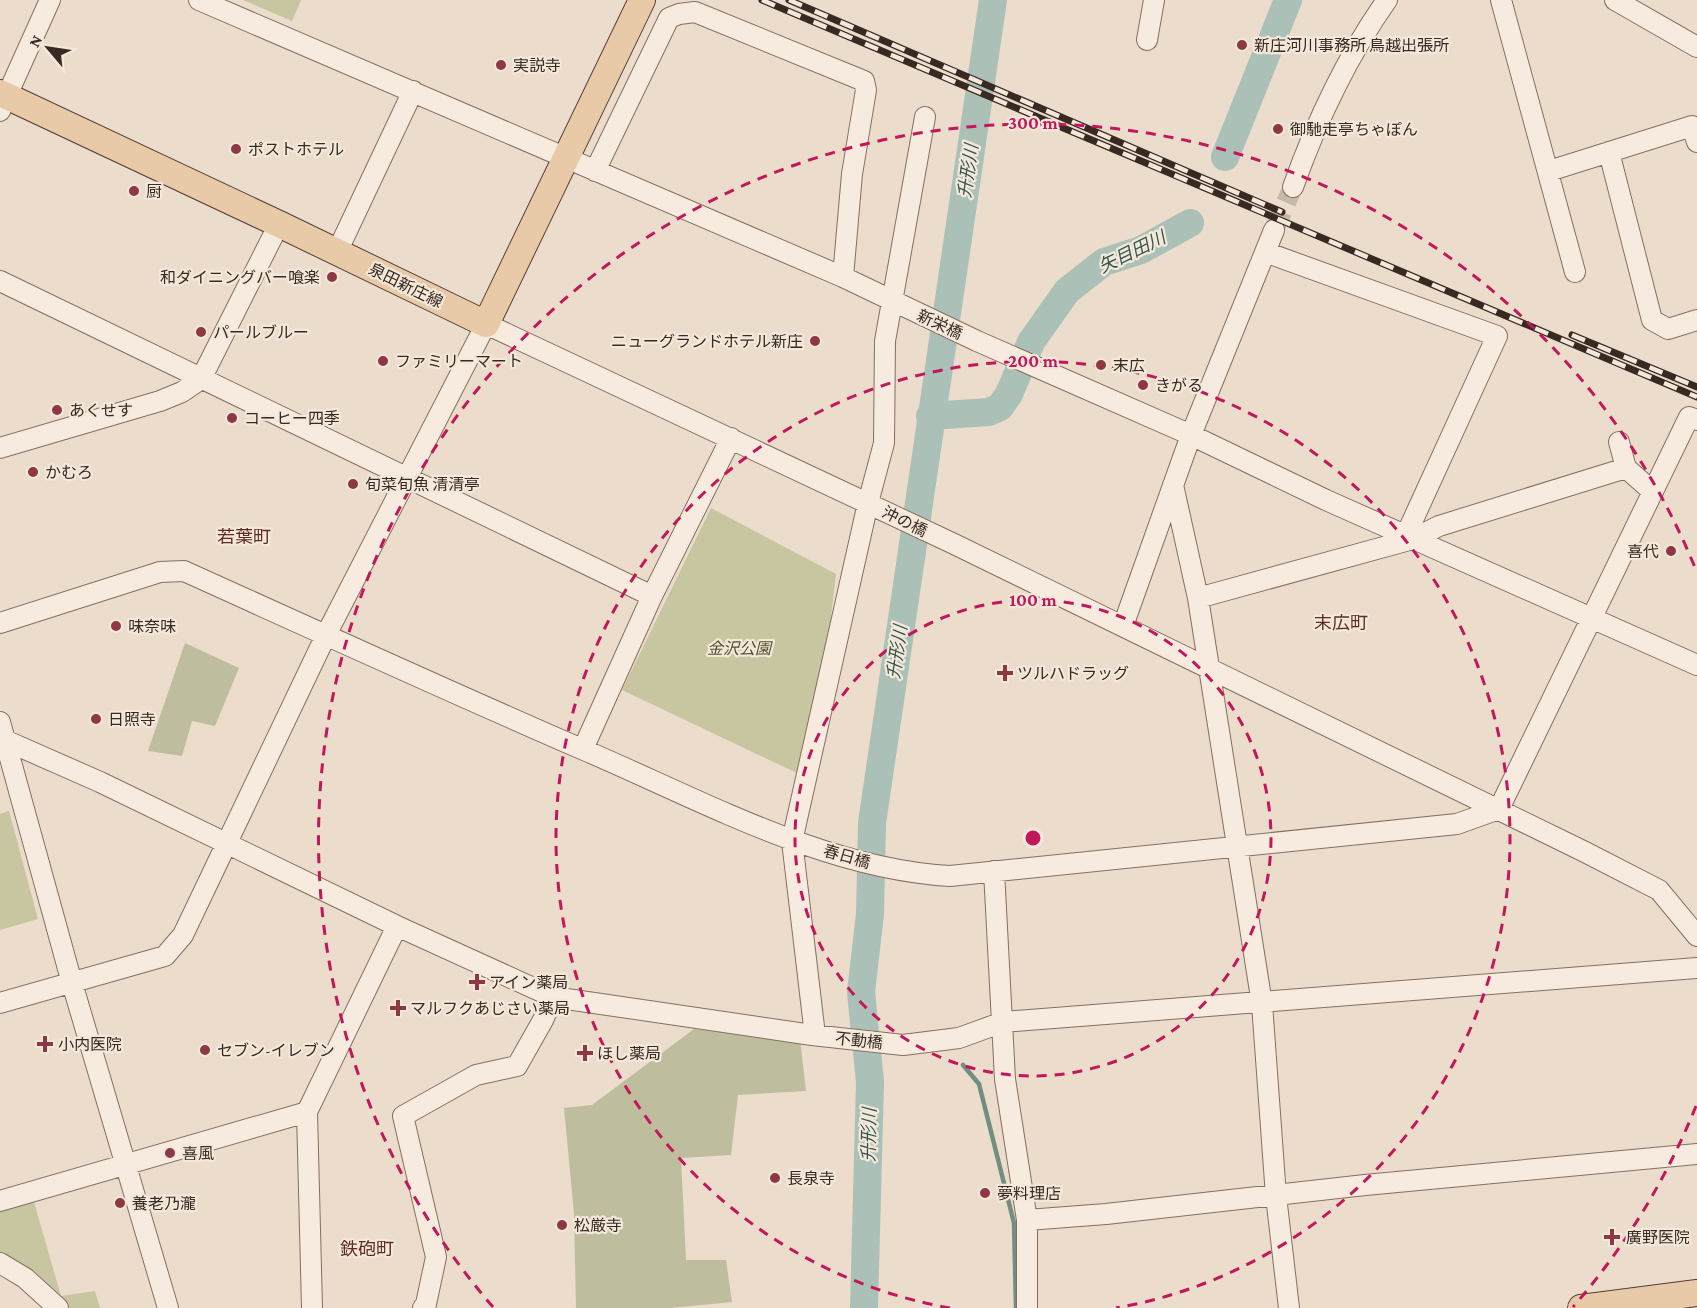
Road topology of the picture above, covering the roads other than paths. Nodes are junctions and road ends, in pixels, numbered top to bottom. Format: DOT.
graph roads {
  1 [pos="50,0"];
  2 [pos="199,0"];
  3 [pos="642,0"];
  4 [pos="1154,0"];
  5 [pos="1387,0"];
  6 [pos="1501,0"];
  7 [pos="1615,0"];
  8 [pos="1147,40"];
  9 [pos="1697,47"];
  10 [pos="412,91"];
  11 [pos="2,100"];
  12 [pos="925,117"];
  13 [pos="1697,142"];
  14 [pos="1609,152"];
  15 [pos="565,158"];
  16 [pos="595,171"];
  17 [pos="1550,171"];
  18 [pos="1293,187"];
  19 [pos="279,224"];
  20 [pos="1274,230"];
  21 [pos="337,252"];
  22 [pos="1265,252"];
  23 [pos="1575,272"];
  24 [pos="843,277"];
  25 [pos="0,281"];
  26 [pos="897,303"];
  27 [pos="1697,320"];
  28 [pos="486,324"];
  29 [pos="201,379"];
  30 [pos="1697,420"];
  31 [pos="1191,435"];
  32 [pos="731,438"];
  33 [pos="1619,442"];
  34 [pos="0,448"];
  35 [pos="1626,468"];
  36 [pos="409,477"];
  37 [pos="1173,485"];
  38 [pos="1652,491"];
  39 [pos="868,503"];
  40 [pos="1409,537"];
  41 [pos="652,596"];
  42 [pos="1198,598"];
  43 [pos="1591,618"];
  44 [pos="0,623"];
  45 [pos="1123,626"];
  46 [pos="326,635"];
  47 [pos="1697,665"];
  48 [pos="1210,669"];
  49 [pos="2,734"];
  50 [pos="583,749"];
  51 [pos="1499,809"];
  52 [pos="226,841"];
  53 [pos="798,842"];
  54 [pos="1238,846"];
  55 [pos="994,871"];
  56 [pos="398,926"];
  57 [pos="1697,936"];
  58 [pos="1697,968"];
  59 [pos="72,983"];
  60 [pos="553,997"];
  61 [pos="0,1003"];
  62 [pos="1262,1004"];
  63 [pos="1003,1022"];
  64 [pos="815,1035"];
  65 [pos="307,1112"];
  66 [pos="1697,1154"];
  67 [pos="127,1163"];
  68 [pos="1276,1196"];
  69 [pos="0,1201"];
  70 [pos="1027,1220"];
  71 [pos="0,1263"];
  72 [pos="1697,1293"];
  73 [pos="58,1308"];
  74 [pos="168,1308"];
  75 [pos="312,1308"];
  76 [pos="423,1308"];
  77 [pos="1027,1308"];
  78 [pos="1289,1308"];
  79 [pos="1581,1308"];
  1 -- 11 [label="street"];
  2 -- 10 [label="street, 新栄橋"];
  3 -- 15 [label="main road"];
  4 -- 8 [label="street"];
  5 -- 18 [label="street"];
  6 -- 17 [label="street"];
  7 -- 9 [label="street"];
  10 -- 15 [label="street, 新栄橋"];
  10 -- 21 [label="street"];
  11 -- 19 [label="main road, 泉田新庄線"];
  12 -- 26 [label="street"];
  13 -- 14 [label="street"];
  14 -- 17 [label="street"];
  14 -- 27 [label="street"];
  15 -- 16 [label="street, 新栄橋"];
  15 -- 28 [label="main road"];
  16 -- 24 [label="street, 新栄橋"];
  16 -- 24 [label="street"];
  17 -- 23 [label="street"];
  19 -- 21 [label="main road, 泉田新庄線"];
  19 -- 29 [label="street"];
  20 -- 22 [label="street"];
  21 -- 28 [label="main road, 泉田新庄線"];
  22 -- 31 [label="street"];
  22 -- 40 [label="street"];
  24 -- 26 [label="street, 新栄橋"];
  25 -- 29 [label="street"];
  26 -- 31 [label="street, 新栄橋"];
  26 -- 39 [label="street"];
  28 -- 32 [label="street, 沖の橋"];
  28 -- 36 [label="street"];
  29 -- 34 [label="street"];
  29 -- 36 [label="street"];
  30 -- 38 [label="street"];
  31 -- 37 [label="street"];
  31 -- 40 [label="street, 新栄橋"];
  32 -- 39 [label="street, 沖の橋"];
  32 -- 41 [label="street"];
  33 -- 35 [label="street"];
  35 -- 38 [label="street"];
  35 -- 40 [label="street"];
  36 -- 41 [label="street"];
  36 -- 46 [label="street"];
  37 -- 42 [label="street"];
  37 -- 45 [label="street"];
  38 -- 43 [label="street"];
  39 -- 45 [label="street, 沖の橋"];
  39 -- 53 [label="street"];
  40 -- 42 [label="street"];
  40 -- 43 [label="street, 新栄橋"];
  41 -- 50 [label="street"];
  42 -- 48 [label="street"];
  43 -- 47 [label="street, 新栄橋"];
  43 -- 51 [label="street"];
  44 -- 46 [label="street, 春日橋"];
  45 -- 48 [label="street, 沖の橋"];
  46 -- 50 [label="street, 春日橋"];
  46 -- 52 [label="street"];
  48 -- 51 [label="street, 沖の橋"];
  48 -- 54 [label="street"];
  49 -- 52 [label="street, 不動橋"];
  49 -- 59 [label="street"];
  50 -- 53 [label="street, 春日橋"];
  51 -- 54 [label="street, 春日橋"];
  51 -- 57 [label="street, 沖の橋"];
  52 -- 56 [label="street, 不動橋"];
  52 -- 59 [label="street"];
  53 -- 55 [label="street, 春日橋"];
  53 -- 64 [label="street"];
  54 -- 55 [label="street, 春日橋"];
  54 -- 62 [label="street"];
  55 -- 63 [label="street"];
  56 -- 60 [label="street, 不動橋"];
  56 -- 65 [label="street"];
  58 -- 62 [label="street, 不動橋"];
  59 -- 61 [label="street"];
  59 -- 67 [label="street"];
  60 -- 64 [label="street, 不動橋"];
  60 -- 76 [label="street"];
  62 -- 63 [label="street, 不動橋"];
  62 -- 68 [label="street"];
  63 -- 64 [label="street, 不動橋"];
  63 -- 70 [label="street"];
  65 -- 67 [label="street"];
  65 -- 75 [label="street"];
  66 -- 68 [label="street"];
  67 -- 69 [label="street"];
  67 -- 74 [label="street"];
  68 -- 70 [label="street"];
  68 -- 78 [label="street"];
  70 -- 77 [label="street"];
  71 -- 73 [label="street"];
  72 -- 79 [label="main road"];
}
